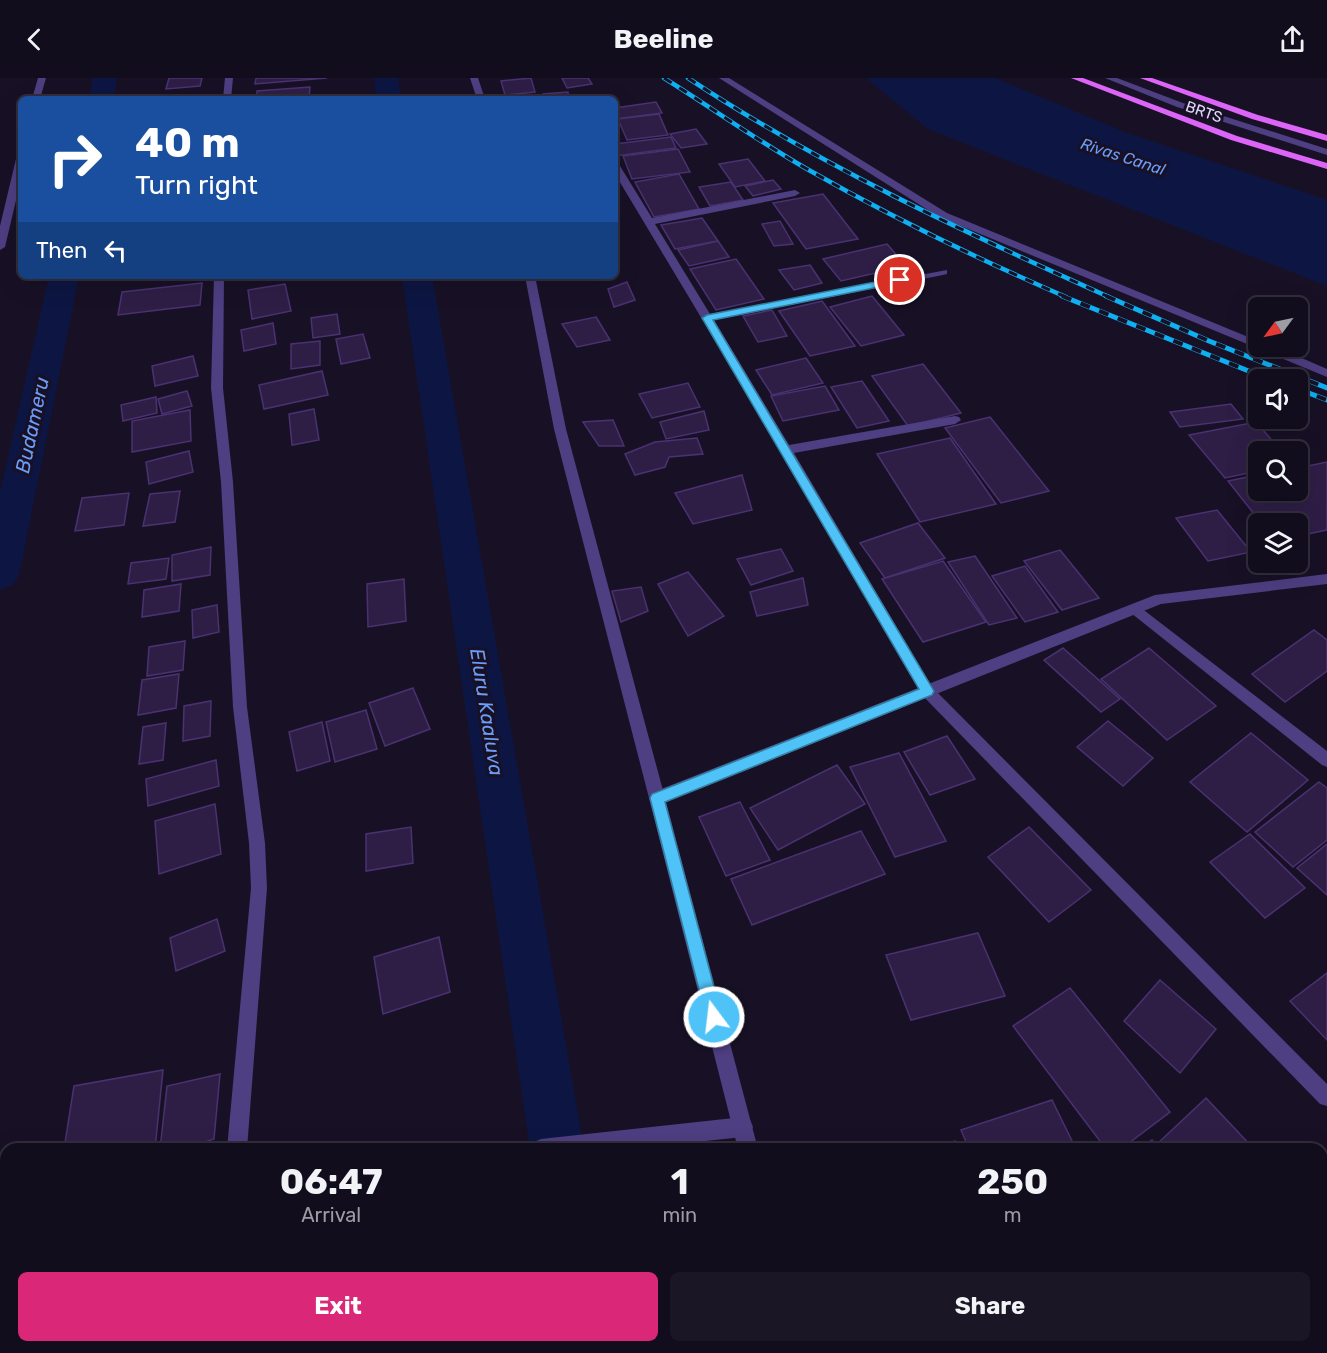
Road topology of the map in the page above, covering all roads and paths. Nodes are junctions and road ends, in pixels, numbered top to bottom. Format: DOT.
graph roads {
  1 [pos="42,78"];
  2 [pos="230,78"];
  3 [pos="474,78"];
  4 [pos="723,78"];
  5 [pos="1075,78"];
  6 [pos="1109,78"];
  7 [pos="1144,78"];
  8 [pos="37,96"];
  9 [pos="227,96"];
  10 [pos="480,96"];
  11 [pos="1327,138"];
  12 [pos="1327,152"];
  13 [pos="1327,166"];
  14 [pos="618,171"];
  15 [pos="18,172"];
  16 [pos="795,193"];
  17 [pos="649,222"];
  18 [pos="0,247"];
  19 [pos="943,272"];
  20 [pos="219,279"];
  21 [pos="531,279"];
  22 [pos="707,318"];
  23 [pos="1248,341"];
  24 [pos="1289,357"];
  25 [pos="1327,373"];
  26 [pos="955,420"];
  27 [pos="786,450"];
  28 [pos="1327,579"];
  29 [pos="1136,609"];
  30 [pos="927,691"];
  31 [pos="1327,760"];
  32 [pos="657,798"];
  33 [pos="1327,1097"];
  34 [pos="743,1127"];
  35 [pos="238,1143"];
  36 [pos="601,1143"];
  37 [pos="747,1143"];
  1 -- 8 [label="street"];
  2 -- 9 [label="street"];
  3 -- 10 [label="street"];
  4 -- 23 [label="street"];
  5 -- 13 [label="main road, BRTS"];
  6 -- 12 [label="street, BRTS"];
  7 -- 11 [label="main road, BRTS"];
  14 -- 17 [label="street"];
  15 -- 18 [label="street"];
  16 -- 17 [label="street"];
  17 -- 22 [label="street"];
  19 -- 22 [label="street"];
  20 -- 35 [label="street"];
  21 -- 32 [label="street"];
  22 -- 27 [label="street"];
  24 -- 25 [label="street"];
  26 -- 27 [label="street"];
  27 -- 30 [label="street"];
  28 -- 29 [label="street"];
  29 -- 30 [label="street"];
  29 -- 31 [label="street"];
  30 -- 32 [label="street"];
  30 -- 33 [label="street"];
  32 -- 34 [label="street"];
  34 -- 36 [label="street"];
  34 -- 37 [label="street"];
}
